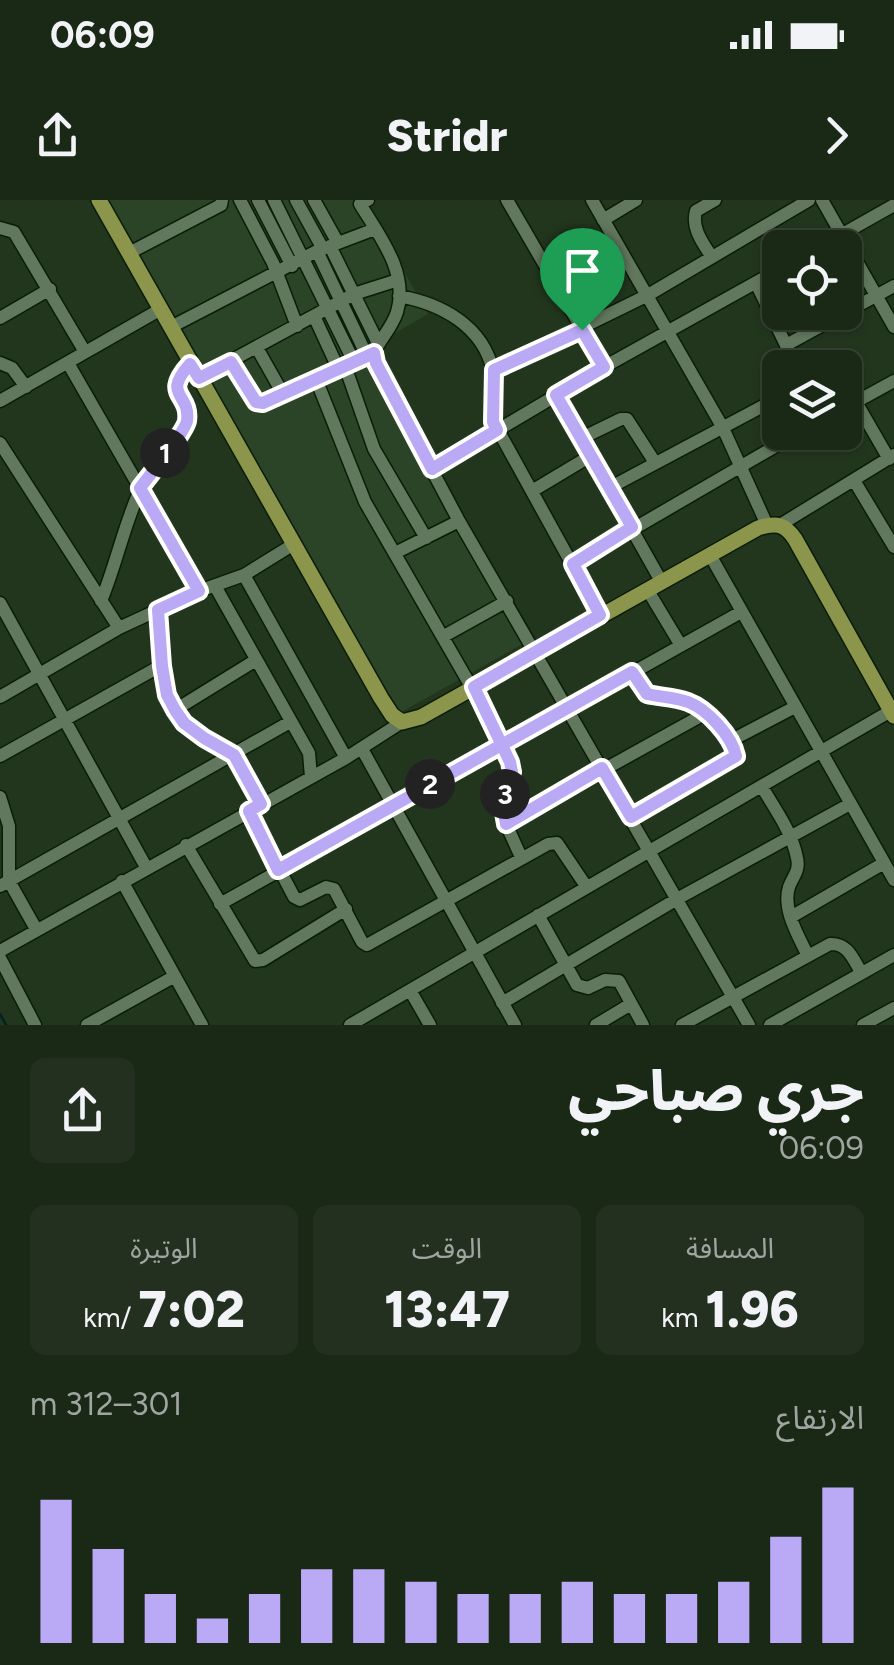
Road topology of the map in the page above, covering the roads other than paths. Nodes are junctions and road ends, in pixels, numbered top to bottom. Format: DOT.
graph roads {
  1 [pos="99,200"];
  2 [pos="222,200"];
  3 [pos="240,200"];
  4 [pos="258,200"];
  5 [pos="274,200"];
  6 [pos="296,200"];
  7 [pos="314,200"];
  8 [pos="507,200"];
  9 [pos="592,200"];
  10 [pos="636,200"];
  11 [pos="713,200"];
  12 [pos="810,200"];
  13 [pos="822,200"];
  14 [pos="361,201"];
  15 [pos="894,205"];
  16 [pos="603,220"];
  17 [pos="0,228"];
  18 [pos="375,229"];
  19 [pos="837,230"];
  20 [pos="850,230"];
  21 [pos="327,247"];
  22 [pos="129,253"];
  23 [pos="711,256"];
  24 [pos="297,262"];
  25 [pos="276,273"];
  26 [pos="862,273"];
  27 [pos="762,279"];
  28 [pos="398,280"];
  29 [pos="756,282"];
  30 [pos="894,286"];
  31 [pos="50,289"];
  32 [pos="354,294"];
  33 [pos="648,295"];
  34 [pos="400,296"];
  35 [pos="876,296"];
  36 [pos="334,305"];
  37 [pos="161,309"];
  38 [pos="314,316"];
  39 [pos="0,318"];
  40 [pos="297,326"];
  41 [pos="172,327"];
  42 [pos="894,327"];
  43 [pos="582,330"];
  44 [pos="668,333"];
  45 [pos="788,344"];
  46 [pos="258,348"];
  47 [pos="790,350"];
  48 [pos="85,352"];
  49 [pos="359,358"];
  50 [pos="231,362"];
  51 [pos="68,363"];
  52 [pos="0,364"];
  53 [pos="604,367"];
  54 [pos="494,370"];
  55 [pos="195,371"];
  56 [pos="316,378"];
  57 [pos="894,381"];
  58 [pos="26,387"];
  59 [pos="283,394"];
  60 [pos="556,395"];
  61 [pos="862,398"];
  62 [pos="0,401"];
  63 [pos="762,407"];
  64 [pos="862,420"];
  65 [pos="723,428"];
  66 [pos="497,430"];
  67 [pos="582,438"];
  68 [pos="1,447"];
  69 [pos="768,450"];
  70 [pos="592,455"];
  71 [pos="891,457"];
  72 [pos="654,461"];
  73 [pos="741,465"];
  74 [pos="432,469"];
  75 [pos="855,482"];
  76 [pos="610,487"];
  77 [pos="140,488"];
  78 [pos="532,491"];
  79 [pos="459,520"];
  80 [pos="774,525"];
  81 [pos="632,527"];
  82 [pos="889,528"];
  83 [pos="426,538"];
  84 [pos="294,544"];
  85 [pos="894,547"];
  86 [pos="397,552"];
  87 [pos="710,555"];
  88 [pos="573,564"];
  89 [pos="244,575"];
  90 [pos="654,585"];
  91 [pos="214,586"];
  92 [pos="199,591"];
  93 [pos="102,601"];
  94 [pos="506,601"];
  95 [pos="0,604"];
  96 [pos="158,610"];
  97 [pos="740,612"];
  98 [pos="600,615"];
  99 [pos="6,628"];
  100 [pos="119,628"];
  101 [pos="444,636"];
  102 [pos="680,644"];
  103 [pos="536,651"];
  104 [pos="256,660"];
  105 [pos="162,666"];
  106 [pos="632,672"];
  107 [pos="40,676"];
  108 [pos="474,687"];
  109 [pos="0,697"];
  110 [pos="568,706"];
  111 [pos="795,707"];
  112 [pos="175,710"];
  113 [pos="893,712"];
  114 [pos="706,713"];
  115 [pos="64,721"];
  116 [pos="290,722"];
  117 [pos="402,722"];
  118 [pos="730,741"];
  119 [pos="504,742"];
  120 [pos="362,749"];
  121 [pos="822,752"];
  122 [pos="234,755"];
  123 [pos="0,756"];
  124 [pos="346,758"];
  125 [pos="602,768"];
  126 [pos="311,777"];
  127 [pos="762,787"];
  128 [pos="1,803"];
  129 [pos="850,804"];
  130 [pos="392,806"];
  131 [pos="255,808"];
  132 [pos="631,817"];
  133 [pos="119,820"];
  134 [pos="506,824"];
  135 [pos="790,836"];
  136 [pos="186,845"];
  137 [pos="650,851"];
  138 [pos="522,857"];
  139 [pos="884,862"];
  140 [pos="146,867"];
  141 [pos="278,870"];
  142 [pos="122,880"];
  143 [pos="894,880"];
  144 [pos="4,884"];
  145 [pos="586,886"];
  146 [pos="678,899"];
  147 [pos="446,903"];
  148 [pos="220,904"];
  149 [pos="346,909"];
  150 [pos="538,915"];
  151 [pos="791,917"];
  152 [pos="36,929"];
  153 [pos="0,951"];
  154 [pos="807,954"];
  155 [pos="894,954"];
  156 [pos="475,955"];
  157 [pos="0,958"];
  158 [pos="566,965"];
  159 [pos="861,972"];
  160 [pos="175,976"];
  161 [pos="411,992"];
  162 [pos="732,997"];
  163 [pos="502,1003"];
  164 [pos="631,1004"];
  165 [pos="894,1008"];
  166 [pos="35,1025"];
  167 [pos="87,1025"];
  168 [pos="202,1025"];
  169 [pos="350,1025"];
  170 [pos="430,1025"];
  171 [pos="515,1025"];
  172 [pos="596,1025"];
  173 [pos="643,1025"];
  174 [pos="682,1025"];
  175 [pos="748,1025"];
  176 [pos="770,1025"];
  177 [pos="863,1025"];
  1 -- 22 [label="main road"];
  2 -- 22 [label="street"];
  3 -- 25 [label="street"];
  4 -- 24 [label="street"];
  5 -- 24 [label="street"];
  6 -- 21 [label="street"];
  7 -- 21 [label="street"];
  8 -- 43 [label="street"];
  9 -- 16 [label="street"];
  10 -- 16 [label="street"];
  11 -- 23 [label="street"];
  12 -- 23 [label="street"];
  13 -- 19 [label="street"];
  14 -- 18 [label="street"];
  15 -- 20 [label="street"];
  16 -- 33 [label="street"];
  17 -- 31 [label="street"];
  18 -- 21 [label="street"];
  18 -- 28 [label="street"];
  21 -- 24 [label="street"];
  21 -- 32 [label="street"];
  21 -- 36 [label="street"];
  22 -- 37 [label="main road"];
  23 -- 33 [label="street"];
  24 -- 25 [label="street"];
  24 -- 36 [label="street"];
  25 -- 40 [label="street"];
  25 -- 41 [label="street"];
  26 -- 35 [label="street"];
  27 -- 29 [label="street"];
  28 -- 32 [label="street"];
  28 -- 34 [label="street"];
  29 -- 44 [label="street"];
  29 -- 45 [label="street"];
  30 -- 35 [label="street"];
  31 -- 39 [label="street"];
  31 -- 48 [label="street"];
  32 -- 36 [label="street"];
  32 -- 49 [label="street"];
  33 -- 43 [label="street"];
  33 -- 44 [label="street"];
  34 -- 49 [label="street"];
  34 -- 54 [label="street"];
  35 -- 42 [label="street"];
  35 -- 45 [label="street"];
  36 -- 38 [label="street"];
  36 -- 49 [label="street"];
  37 -- 41 [label="main road"];
  37 -- 48 [label="street"];
  38 -- 40 [label="street"];
  38 -- 49 [label="street"];
  40 -- 46 [label="street"];
  41 -- 55 [label="main road"];
  43 -- 53 [label="street"];
  43 -- 54 [label="street"];
  44 -- 53 [label="street"];
  44 -- 65 [label="street"];
  45 -- 47 [label="street"];
  46 -- 50 [label="street"];
  46 -- 59 [label="street"];
  48 -- 51 [label="street"];
  49 -- 56 [label="street"];
  49 -- 74 [label="street"];
  49 -- 83 [label="street"];
  50 -- 55 [label="street"];
  50 -- 59 [label="street"];
  51 -- 58 [label="street"];
  51 -- 77 [label="street"];
  52 -- 58 [label="street"];
  53 -- 60 [label="street"];
  54 -- 66 [label="street"];
  55 -- 77 [label="street"];
  55 -- 84 [label="main road"];
  56 -- 59 [label="street"];
  56 -- 86 [label="street"];
  57 -- 61 [label="street"];
  58 -- 62 [label="street"];
  60 -- 66 [label="street"];
  60 -- 67 [label="street"];
  63 -- 65 [label="street"];
  64 -- 71 [label="street"];
  65 -- 72 [label="street"];
  65 -- 73 [label="street"];
  66 -- 74 [label="street"];
  66 -- 78 [label="street"];
  67 -- 70 [label="street"];
  67 -- 72 [label="street"];
  68 -- 93 [label="street"];
  69 -- 73 [label="street"];
  70 -- 76 [label="street"];
  70 -- 78 [label="street"];
  71 -- 75 [label="street"];
  72 -- 76 [label="street"];
  73 -- 80 [label="street"];
  73 -- 81 [label="street"];
  74 -- 79 [label="street"];
  75 -- 80 [label="street"];
  75 -- 82 [label="street"];
  76 -- 81 [label="street"];
  77 -- 92 [label="street"];
  77 -- 93 [label="street"];
  78 -- 88 [label="street"];
  79 -- 83 [label="street"];
  79 -- 94 [label="street"];
  80 -- 87 [label="main road"];
  80 -- 113 [label="main road"];
  81 -- 88 [label="street"];
  81 -- 90 [label="street"];
  82 -- 85 [label="street"];
  83 -- 86 [label="street"];
  84 -- 89 [label="street"];
  84 -- 117 [label="main road"];
  86 -- 101 [label="street"];
  87 -- 90 [label="main road"];
  87 -- 97 [label="street"];
  88 -- 98 [label="street"];
  89 -- 91 [label="street"];
  89 -- 124 [label="street"];
  90 -- 98 [label="main road"];
  90 -- 102 [label="street"];
  91 -- 92 [label="street"];
  91 -- 104 [label="street"];
  92 -- 96 [label="street"];
  93 -- 100 [label="street"];
  94 -- 101 [label="street"];
  94 -- 103 [label="street"];
  95 -- 99 [label="street"];
  96 -- 100 [label="street"];
  96 -- 105 [label="street"];
  97 -- 102 [label="street"];
  97 -- 111 [label="street"];
  98 -- 103 [label="main road"];
  99 -- 107 [label="street"];
  100 -- 107 [label="street"];
  101 -- 108 [label="street"];
  102 -- 106 [label="street"];
  103 -- 108 [label="main road"];
  103 -- 110 [label="street"];
  104 -- 112 [label="street"];
  104 -- 116 [label="street"];
  105 -- 112 [label="street"];
  105 -- 115 [label="street"];
  106 -- 110 [label="street"];
  106 -- 114 [label="street"];
  107 -- 109 [label="street"];
  107 -- 115 [label="street"];
  108 -- 117 [label="main road"];
  108 -- 119 [label="street"];
  110 -- 119 [label="street"];
  110 -- 125 [label="street"];
  111 -- 118 [label="street"];
  111 -- 121 [label="street"];
  112 -- 122 [label="street"];
  113 -- 121 [label="street"];
  114 -- 118 [label="street"];
  114 -- 125 [label="street"];
  115 -- 123 [label="street"];
  115 -- 133 [label="street"];
  116 -- 122 [label="street"];
  116 -- 126 [label="street"];
  117 -- 120 [label="street"];
  118 -- 132 [label="street"];
  119 -- 130 [label="street"];
  119 -- 134 [label="street"];
  120 -- 124 [label="street"];
  120 -- 130 [label="street"];
  121 -- 127 [label="street"];
  121 -- 129 [label="street"];
  122 -- 131 [label="street"];
  122 -- 133 [label="street"];
  124 -- 126 [label="street"];
  125 -- 132 [label="street"];
  125 -- 134 [label="street"];
  126 -- 131 [label="street"];
  127 -- 135 [label="street"];
  127 -- 137 [label="street"];
  128 -- 144 [label="street"];
  129 -- 135 [label="street"];
  129 -- 139 [label="street"];
  130 -- 141 [label="street"];
  130 -- 147 [label="street"];
  131 -- 136 [label="street"];
  131 -- 141 [label="street"];
  132 -- 137 [label="street"];
  133 -- 140 [label="street"];
  133 -- 144 [label="street"];
  134 -- 138 [label="street"];
  135 -- 146 [label="street"];
  135 -- 151 [label="street"];
  136 -- 140 [label="street"];
  136 -- 148 [label="street"];
  137 -- 145 [label="street"];
  137 -- 146 [label="street"];
  138 -- 145 [label="street"];
  138 -- 147 [label="street"];
  139 -- 143 [label="street"];
  139 -- 151 [label="street"];
  140 -- 142 [label="street"];
  141 -- 148 [label="street"];
  141 -- 149 [label="street"];
  142 -- 152 [label="street"];
  142 -- 160 [label="street"];
  144 -- 152 [label="street"];
  145 -- 150 [label="street"];
  146 -- 158 [label="street"];
  146 -- 162 [label="street"];
  147 -- 149 [label="street"];
  147 -- 156 [label="street"];
  148 -- 149 [label="street"];
  150 -- 156 [label="street"];
  150 -- 158 [label="street"];
  151 -- 154 [label="street"];
  152 -- 153 [label="street"];
  154 -- 159 [label="street"];
  154 -- 162 [label="street"];
  155 -- 159 [label="street"];
  156 -- 161 [label="street"];
  156 -- 163 [label="street"];
  157 -- 166 [label="street"];
  158 -- 163 [label="street"];
  158 -- 164 [label="street"];
  159 -- 176 [label="street"];
  160 -- 167 [label="street"];
  160 -- 168 [label="street"];
  161 -- 169 [label="street"];
  161 -- 170 [label="street"];
  162 -- 174 [label="street"];
  162 -- 175 [label="street"];
  163 -- 171 [label="street"];
  164 -- 172 [label="street"];
  164 -- 173 [label="street"];
  165 -- 177 [label="street"];
}
